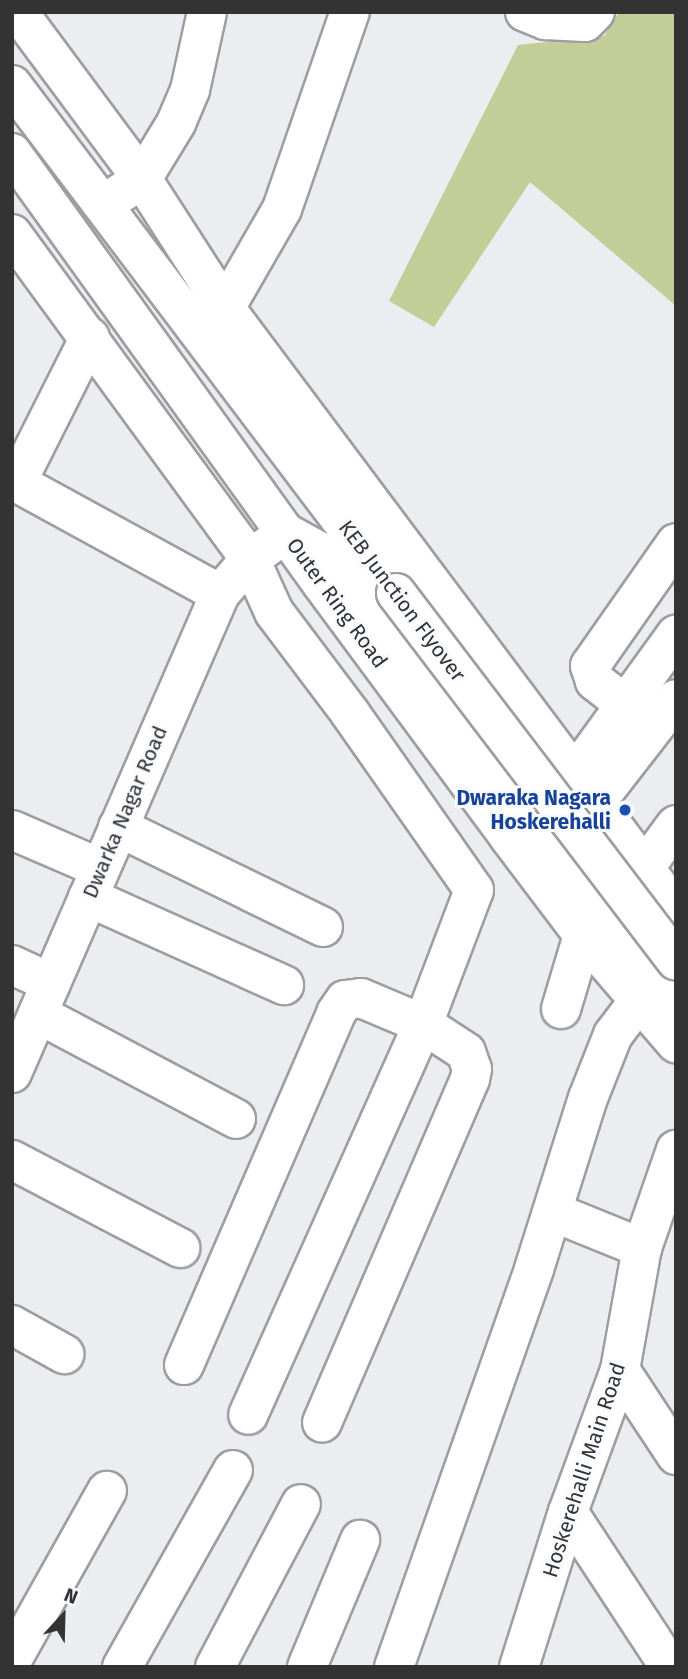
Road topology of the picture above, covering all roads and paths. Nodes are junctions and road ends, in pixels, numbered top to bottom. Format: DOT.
graph roads {
  1 [pos="18,12"];
  2 [pos="207,12"];
  3 [pos="350,12"];
  4 [pos="526,12"];
  5 [pos="595,12"];
  6 [pos="12,85"];
  7 [pos="12,153"];
  8 [pos="142,179"];
  9 [pos="104,204"];
  10 [pos="12,234"];
  11 [pos="225,308"];
  12 [pos="90,337"];
  13 [pos="15,481"];
  14 [pos="286,533"];
  15 [pos="676,543"];
  16 [pos="250,559"];
  17 [pos="219,594"];
  18 [pos="676,635"];
  19 [pos="647,707"];
  20 [pos="586,790"];
  21 [pos="537,821"];
  22 [pos="676,825"];
  23 [pos="118,827"];
  24 [pos="12,830"];
  25 [pos="646,869"];
  26 [pos="94,883"];
  27 [pos="676,910"];
  28 [pos="323,927"];
  29 [pos="583,936"];
  30 [pos="676,961"];
  31 [pos="12,965"];
  32 [pos="284,985"];
  33 [pos="45,998"];
  34 [pos="638,1002"];
  35 [pos="561,1009"];
  36 [pos="676,1009"];
  37 [pos="423,1024"];
  38 [pos="676,1043"];
  39 [pos="12,1073"];
  40 [pos="236,1119"];
  41 [pos="676,1150"];
  42 [pos="12,1160"];
  43 [pos="553,1212"];
  44 [pos="180,1248"];
  45 [pos="642,1248"];
  46 [pos="12,1325"];
  47 [pos="64,1354"];
  48 [pos="184,1365"];
  49 [pos="620,1370"];
  50 [pos="248,1415"];
  51 [pos="323,1423"];
  52 [pos="676,1455"];
  53 [pos="233,1470"];
  54 [pos="107,1490"];
  55 [pos="301,1504"];
  56 [pos="568,1512"];
  57 [pos="360,1540"];
  58 [pos="12,1660"];
  59 [pos="526,1662"];
  60 [pos="122,1667"];
  61 [pos="215,1667"];
  62 [pos="307,1667"];
  63 [pos="394,1667"];
  64 [pos="670,1667"];
  1 -- 8 [label="main road"];
  2 -- 8 [label="main road"];
  3 -- 11 [label="main road"];
  4 -- 5 [label="main road"];
  6 -- 9 [label="main road"];
  7 -- 14 [label="main road, Outer Ring Road"];
  8 -- 9 [label="main road"];
  8 -- 11 [label="main road"];
  9 -- 30 [label="main road, KEB Junction Flyover, bridge"];
  10 -- 12 [label="main road"];
  11 -- 20 [label="main road"];
  12 -- 13 [label="main road"];
  12 -- 16 [label="main road"];
  13 -- 17 [label="main road"];
  14 -- 16 [label="main road, Dwarka Nagar Road"];
  14 -- 21 [label="main road"];
  14 -- 29 [label="main road, Outer Ring Road"];
  15 -- 19 [label="main road"];
  16 -- 17 [label="main road, Dwarka Nagar Road"];
  16 -- 37 [label="main road"];
  17 -- 23 [label="main road, Dwarka Nagar Road"];
  18 -- 19 [label="main road"];
  19 -- 20 [label="main road"];
  20 -- 21 [label="main road"];
  20 -- 25 [label="main road"];
  21 -- 36 [label="main road"];
  22 -- 25 [label="main road"];
  23 -- 26 [label="main road, Dwarka Nagar Road"];
  23 -- 28 [label="main road"];
  24 -- 26 [label="main road"];
  25 -- 27 [label="main road"];
  26 -- 32 [label="main road"];
  26 -- 33 [label="main road, Dwarka Nagar Road"];
  29 -- 34 [label="main road, Outer Ring Road"];
  29 -- 35 [label="main road"];
  31 -- 33 [label="main road"];
  33 -- 39 [label="main road, Dwarka Nagar Road"];
  33 -- 40 [label="main road"];
  34 -- 38 [label="main road, Outer Ring Road"];
  34 -- 43 [label="main road"];
  37 -- 48 [label="main road"];
  37 -- 50 [label="main road"];
  37 -- 51 [label="main road"];
  41 -- 45 [label="main road, Hoskerehalli Main Road"];
  42 -- 44 [label="main road"];
  43 -- 45 [label="main road"];
  43 -- 63 [label="main road"];
  45 -- 49 [label="main road, Hoskerehalli Main Road"];
  46 -- 47 [label="main road"];
  49 -- 52 [label="main road"];
  49 -- 56 [label="main road, Hoskerehalli Main Road"];
  53 -- 60 [label="main road"];
  54 -- 58 [label="main road"];
  55 -- 61 [label="main road"];
  56 -- 59 [label="main road, Hoskerehalli Main Road"];
  56 -- 64 [label="main road"];
  57 -- 62 [label="main road"];
}
